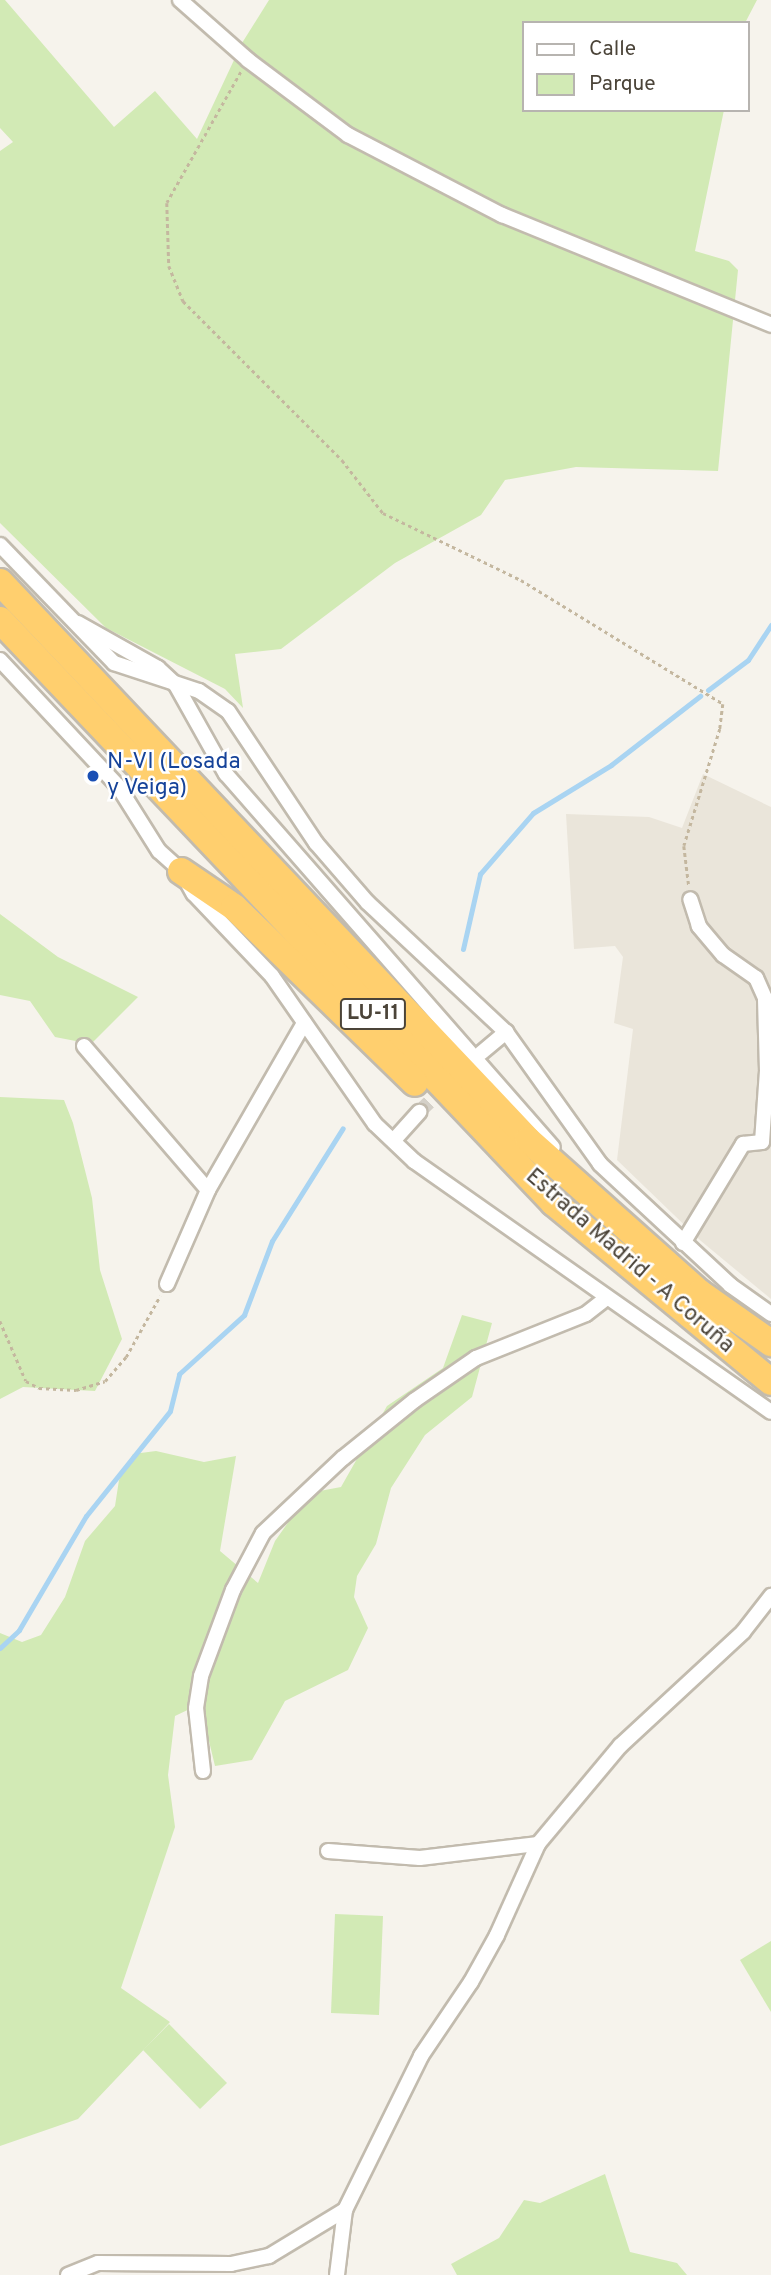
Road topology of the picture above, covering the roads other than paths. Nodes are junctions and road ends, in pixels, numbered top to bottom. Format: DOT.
graph roads {
  1 [pos="180,0"];
  2 [pos="771,325"];
  3 [pos="0,545"];
  4 [pos="0,582"];
  5 [pos="0,620"];
  6 [pos="0,660"];
  7 [pos="176,685"];
  8 [pos="181,871"];
  9 [pos="690,899"];
  10 [pos="755,978"];
  11 [pos="771,979"];
  12 [pos="768,996"];
  13 [pos="304,1023"];
  14 [pos="506,1032"];
  15 [pos="84,1046"];
  16 [pos="481,1053"];
  17 [pos="419,1112"];
  18 [pos="394,1140"];
  19 [pos="766,1144"];
  20 [pos="208,1190"];
  21 [pos="683,1243"];
  22 [pos="649,1248"];
  23 [pos="167,1284"];
  24 [pos="606,1299"];
  25 [pos="771,1314"];
  26 [pos="771,1343"];
  27 [pos="771,1381"];
  28 [pos="771,1412"];
  29 [pos="771,1596"];
  30 [pos="203,1771"];
  31 [pos="538,1844"];
  32 [pos="328,1851"];
  33 [pos="345,2210"];
  34 [pos="68,2275"];
  35 [pos="337,2275"];
  1 -- 2 [label="street"];
  3 -- 7 [label="street"];
  4 -- 22 [label="highway, Estrada Madrid - A Coruña / LU-11"];
  5 -- 27 [label="highway, Estrada Madrid - A Coruña / LU-11"];
  6 -- 8 [label="street"];
  7 -- 14 [label="street"];
  7 -- 22 [label="street"];
  8 -- 13 [label="street"];
  8 -- 27 [label="highway"];
  9 -- 10 [label="street"];
  10 -- 11 [label="street"];
  10 -- 12 [label="street"];
  12 -- 19 [label="street"];
  13 -- 18 [label="street"];
  13 -- 20 [label="street"];
  14 -- 16 [label="street"];
  14 -- 21 [label="street"];
  15 -- 20 [label="street"];
  17 -- 18 [label="street"];
  18 -- 24 [label="street"];
  19 -- 21 [label="street"];
  20 -- 23 [label="street"];
  21 -- 25 [label="street"];
  22 -- 26 [label="highway, Estrada Madrid - A Coruña / LU-11"];
  24 -- 28 [label="street"];
  24 -- 30 [label="street"];
  29 -- 31 [label="street"];
  31 -- 32 [label="street"];
  31 -- 33 [label="street"];
  33 -- 34 [label="street"];
  33 -- 35 [label="street"];
}
